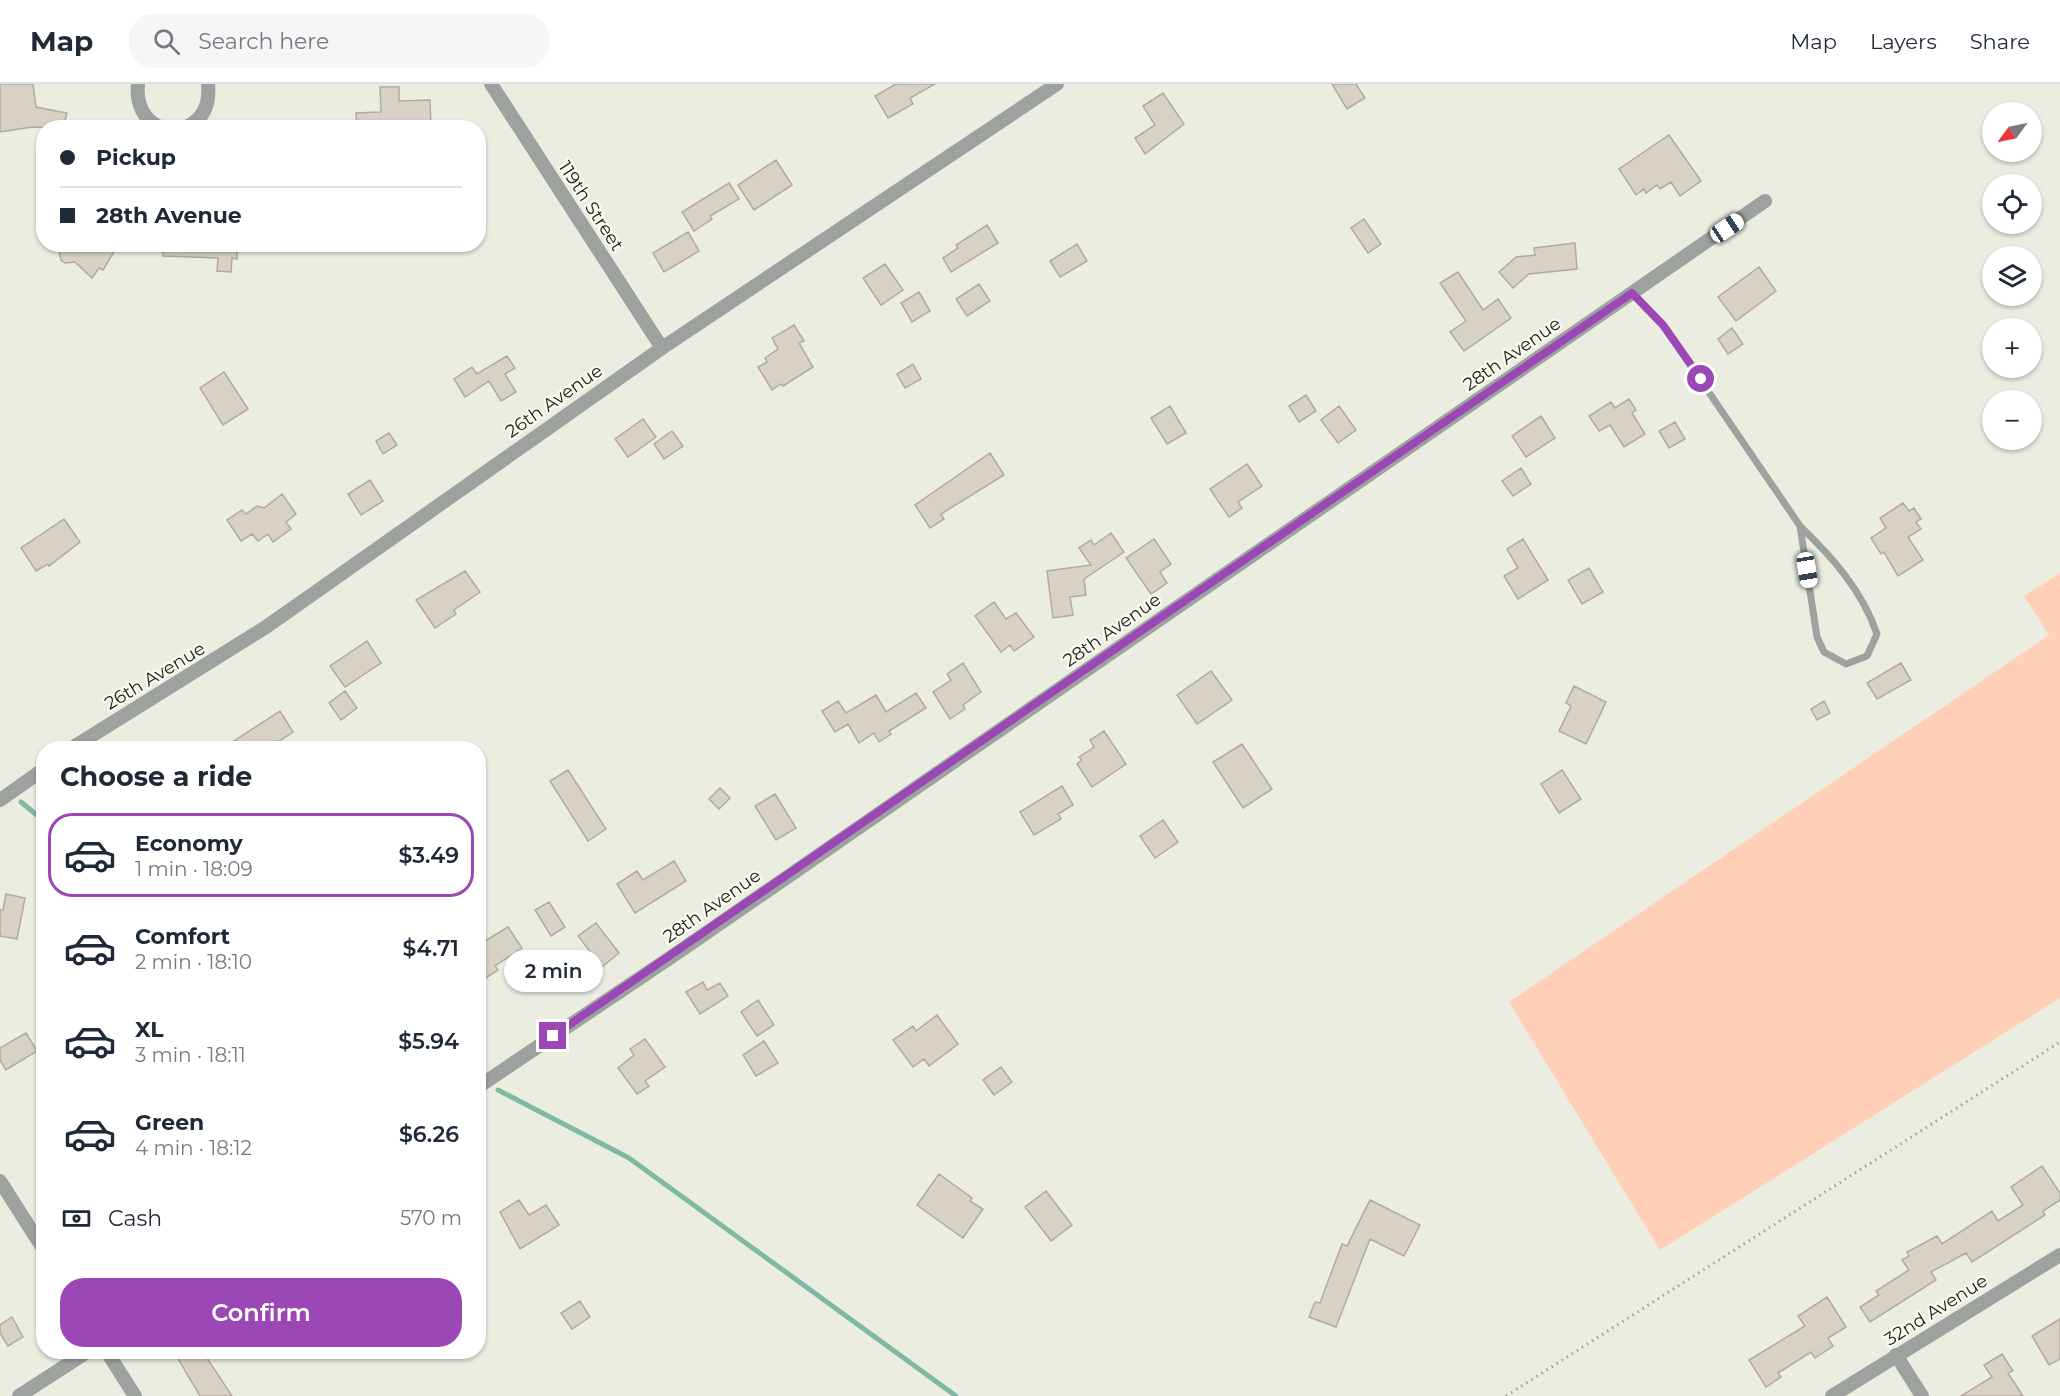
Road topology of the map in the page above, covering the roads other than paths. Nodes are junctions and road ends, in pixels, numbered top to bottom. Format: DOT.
graph roads {
  1 [pos="138,84"];
  2 [pos="208,84"];
  3 [pos="490,84"];
  4 [pos="1057,84"];
  5 [pos="150,120"];
  6 [pos="196,120"];
  7 [pos="1765,201"];
  8 [pos="1632,293"];
  9 [pos="662,348"];
  10 [pos="1800,526"];
  11 [pos="83,741"];
  12 [pos="36,775"];
  13 [pos="0,800"];
  14 [pos="486,1081"];
  15 [pos="0,1181"];
  16 [pos="36,1237"];
  17 [pos="2060,1255"];
  18 [pos="1896,1355"];
  19 [pos="76,1359"];
  20 [pos="111,1359"];
  21 [pos="19,1396"];
  22 [pos="135,1396"];
  23 [pos="1832,1396"];
  24 [pos="1922,1396"];
  1 -- 5 [label="street"];
  2 -- 6 [label="street"];
  3 -- 9 [label="street, 119th Street"];
  4 -- 9 [label="street, 26th Avenue"];
  7 -- 8 [label="street, 28th Avenue"];
  8 -- 10 [label="lane"];
  8 -- 14 [label="street, 28th Avenue"];
  9 -- 11 [label="street, 26th Avenue"];
  10 -- 10 [label="lane"];
  12 -- 13 [label="street"];
  15 -- 16 [label="street"];
  17 -- 18 [label="street, 32nd Avenue"];
  18 -- 23 [label="street, 32nd Avenue"];
  18 -- 24 [label="street"];
  19 -- 21 [label="street"];
  20 -- 22 [label="street"];
}
